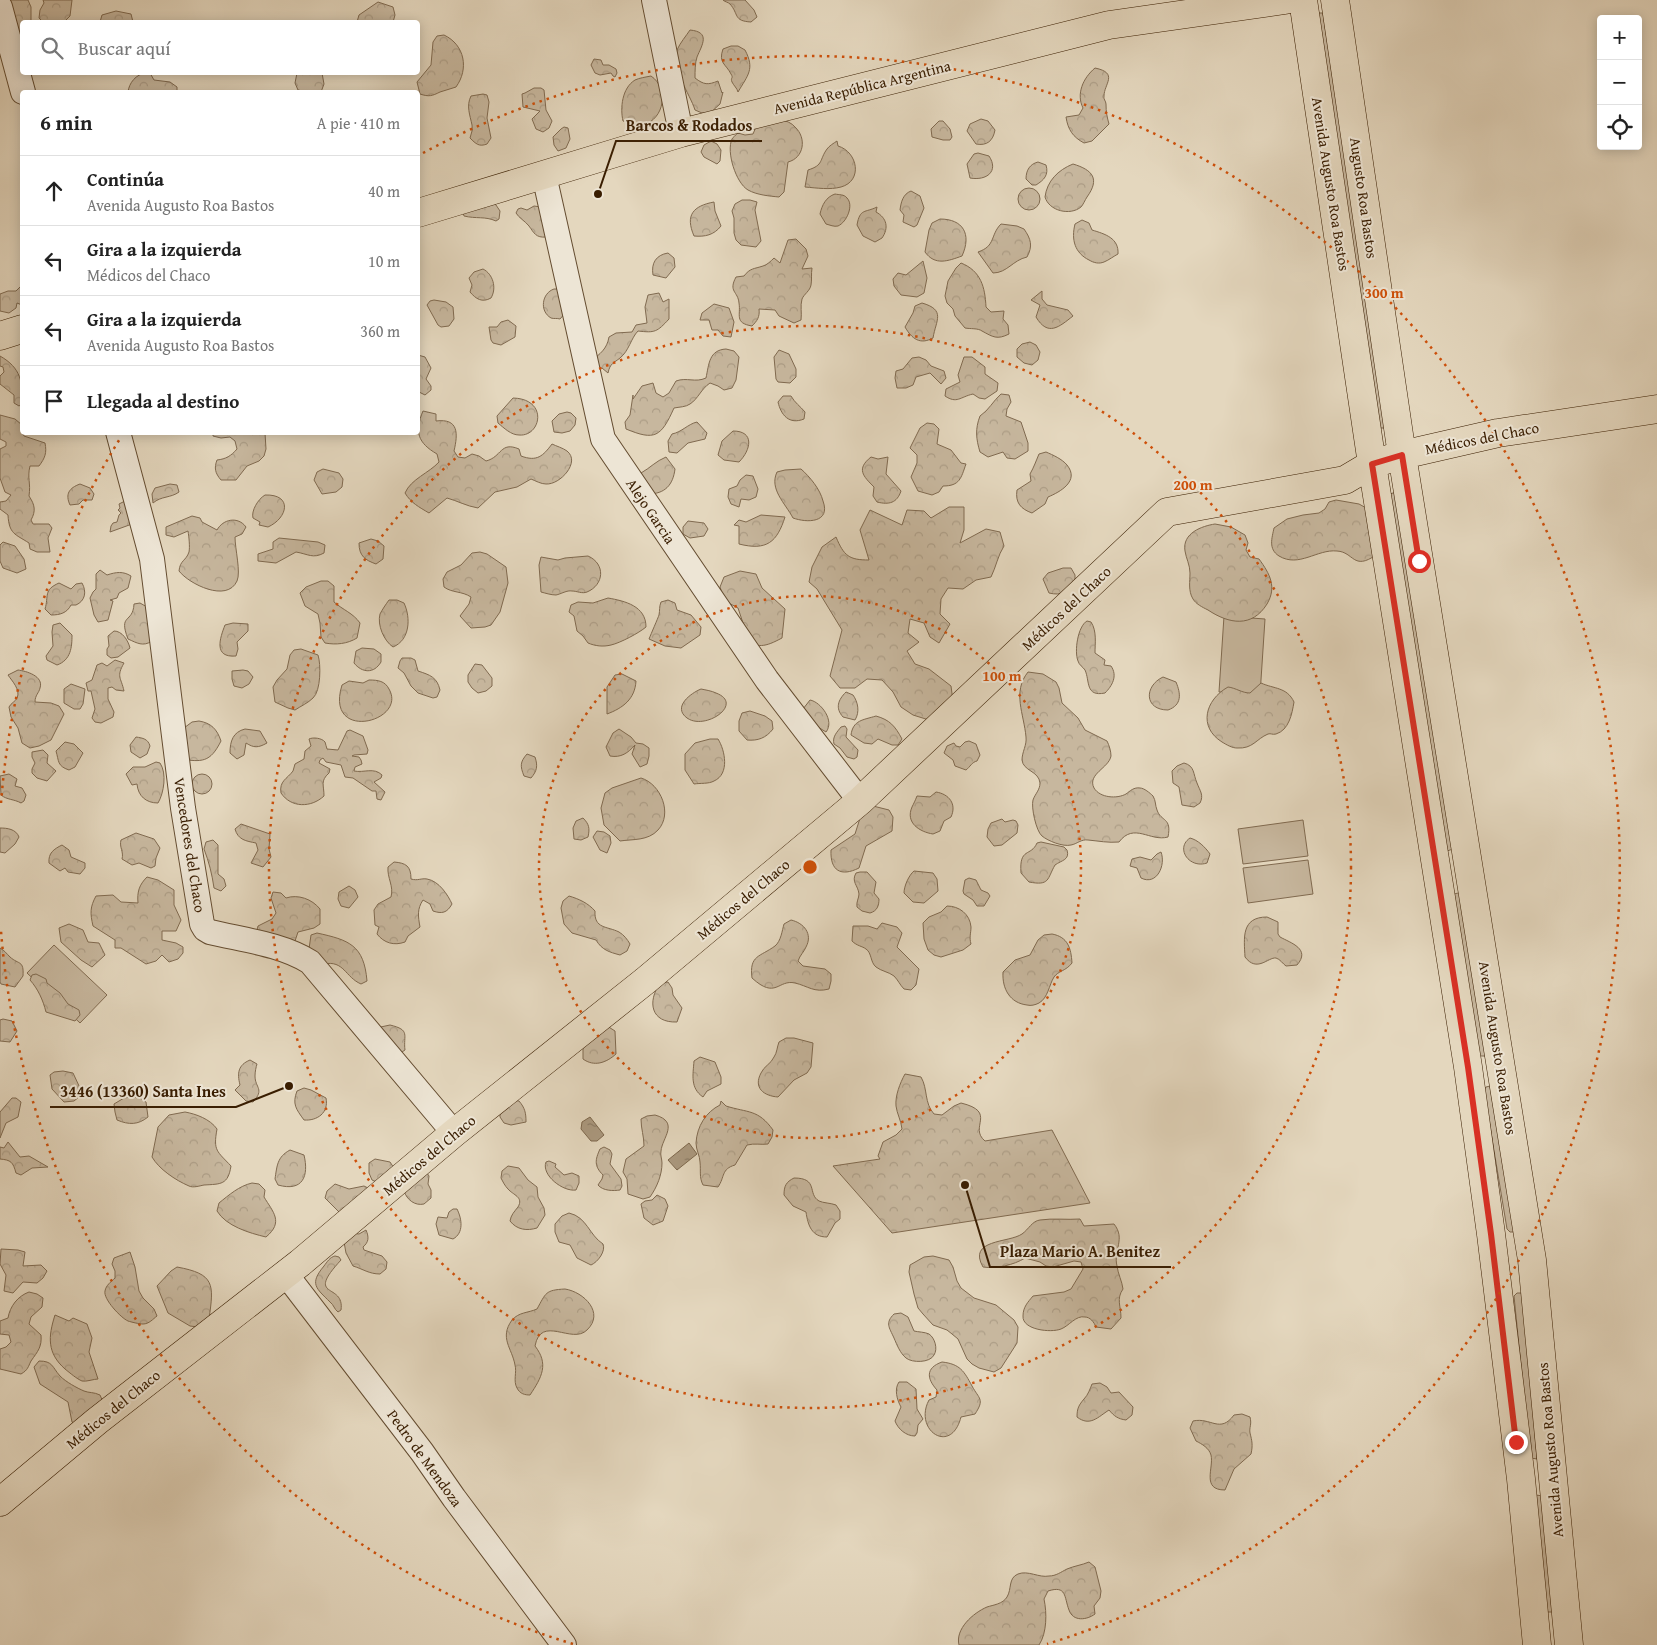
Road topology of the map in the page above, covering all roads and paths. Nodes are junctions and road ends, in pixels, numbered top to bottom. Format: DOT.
graph roads {
  1 [pos="654,0"];
  2 [pos="1285,0"];
  3 [pos="1303,0"];
  4 [pos="1334,0"];
  5 [pos="0,7"];
  6 [pos="21,90"];
  7 [pos="681,133"];
  8 [pos="544,175"];
  9 [pos="420,212"];
  10 [pos="20,330"];
  11 [pos="0,336"];
  12 [pos="1657,410"];
  13 [pos="119,435"];
  14 [pos="1402,455"];
  15 [pos="1372,464"];
  16 [pos="860,800"];
  17 [pos="454,1133"];
  18 [pos="285,1273"];
  19 [pos="0,1502"];
  20 [pos="564,1645"];
  21 [pos="1537,1645"];
  22 [pos="1569,1645"];
  1 -- 7 [label="street"];
  2 -- 7 [label="main road, Avenida República Argentina"];
  3 -- 15 [label="main road, Avenida Augusto Roa Bastos"];
  4 -- 14 [label="main road, Augusto Roa Bastos"];
  5 -- 6 [label="street"];
  7 -- 8 [label="main road, Avenida República Argentina"];
  8 -- 9 [label="main road, Avenida República Argentina"];
  8 -- 16 [label="street, Alejo Garcia"];
  10 -- 11 [label="main road"];
  12 -- 14 [label="main road, Médicos del Chaco"];
  13 -- 17 [label="street, Vencedores del Chaco"];
  14 -- 15 [label="main road, Médicos del Chaco"];
  14 -- 22 [label="main road, Avenida Augusto Roa Bastos"];
  15 -- 16 [label="main road, Médicos del Chaco"];
  15 -- 21 [label="main road, Avenida Augusto Roa Bastos"];
  16 -- 17 [label="main road, Médicos del Chaco"];
  17 -- 18 [label="main road, Médicos del Chaco"];
  18 -- 19 [label="main road, Médicos del Chaco"];
  18 -- 20 [label="street, Pedro de Mendoza"];
}
